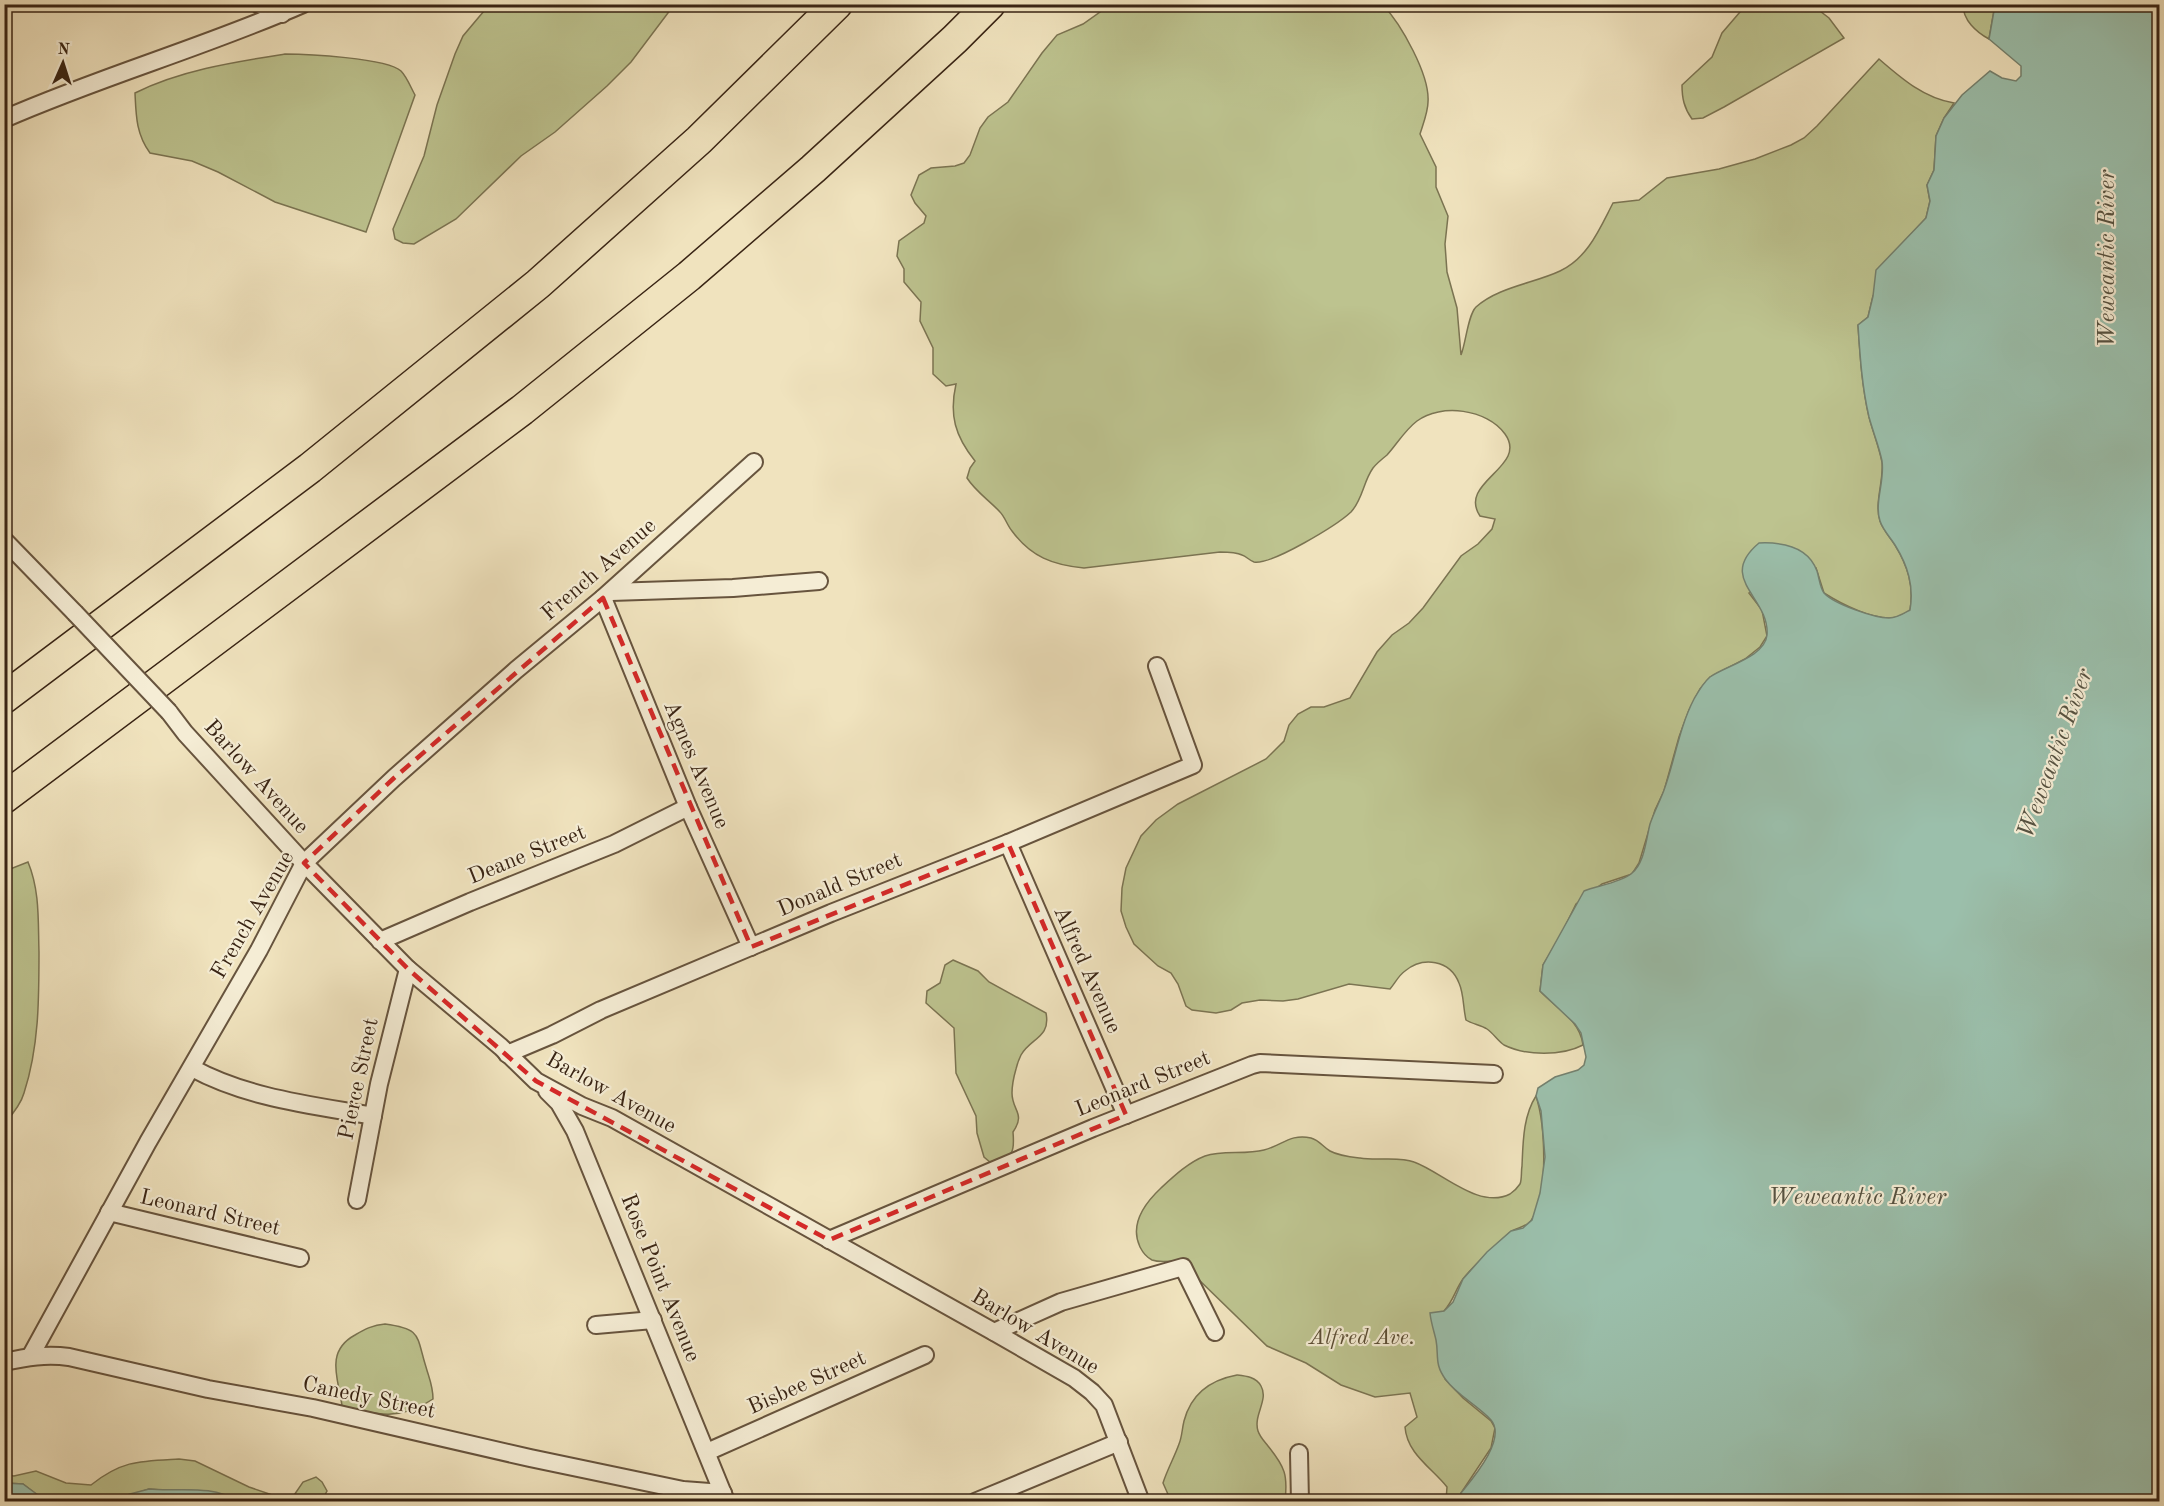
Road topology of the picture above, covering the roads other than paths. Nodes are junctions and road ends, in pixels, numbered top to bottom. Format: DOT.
graph roads {
  1 [pos="258,4"];
  2 [pos="303,4"];
  3 [pos="837,4"];
  4 [pos="988,8"];
  5 [pos="282,14"];
  6 [pos="4,119"];
  7 [pos="754,462"];
  8 [pos="4,540"];
  9 [pos="819,581"];
  10 [pos="607,595"];
  11 [pos="1157,666"];
  12 [pos="4,698"];
  13 [pos="4,798"];
  14 [pos="688,807"];
  15 [pos="1008,843"];
  16 [pos="304,863"];
  17 [pos="380,941"];
  18 [pos="751,947"];
  19 [pos="408,969"];
  20 [pos="507,1054"];
  21 [pos="192,1068"];
  22 [pos="1494,1074"];
  23 [pos="536,1081"];
  24 [pos="1126,1115"];
  25 [pos="373,1116"];
  26 [pos="357,1200"];
  27 [pos="110,1212"];
  28 [pos="829,1240"];
  29 [pos="300,1258"];
  30 [pos="653,1320"];
  31 [pos="596,1325"];
  32 [pos="994,1332"];
  33 [pos="1215,1332"];
  34 [pos="926,1355"];
  35 [pos="30,1357"];
  36 [pos="4,1362"];
  37 [pos="1119,1442"];
  38 [pos="706,1452"];
  39 [pos="1299,1453"];
  40 [pos="1006,1496"];
  41 [pos="724,1497"];
  42 [pos="975,1502"];
  43 [pos="1141,1502"];
  44 [pos="1300,1502"];
  1 -- 5 [label="street"];
  2 -- 5 [label="street"];
  3 -- 12 [label="highway"];
  4 -- 13 [label="highway"];
  5 -- 6 [label="street"];
  7 -- 10 [label="street, French Avenue"];
  8 -- 16 [label="street, Barlow Avenue, bridge"];
  9 -- 10 [label="street"];
  10 -- 14 [label="street, Agnes Avenue"];
  10 -- 16 [label="street, French Avenue"];
  11 -- 15 [label="street, Donald Street"];
  14 -- 17 [label="street, Deane Street"];
  14 -- 18 [label="street, Agnes Avenue"];
  15 -- 18 [label="street, Donald Street"];
  15 -- 24 [label="street, Alfred Avenue"];
  16 -- 17 [label="street, Barlow Avenue"];
  16 -- 21 [label="street, French Avenue"];
  17 -- 19 [label="street, Barlow Avenue"];
  18 -- 20 [label="street, Donald Street"];
  19 -- 20 [label="street, Barlow Avenue"];
  19 -- 25 [label="street, Pierce Street"];
  20 -- 23 [label="street, Barlow Avenue"];
  21 -- 25 [label="street"];
  21 -- 27 [label="street, French Avenue"];
  22 -- 24 [label="street, Leonard Street"];
  23 -- 28 [label="street, Barlow Avenue"];
  23 -- 30 [label="street, Rose Point Avenue"];
  24 -- 28 [label="street, Leonard Street"];
  25 -- 26 [label="street, Pierce Street"];
  27 -- 29 [label="street, Leonard Street"];
  27 -- 35 [label="street, French Avenue"];
  28 -- 32 [label="street, Barlow Avenue"];
  30 -- 31 [label="street"];
  30 -- 38 [label="street, Rose Point Avenue"];
  32 -- 33 [label="street"];
  32 -- 37 [label="street, Barlow Avenue"];
  34 -- 38 [label="street, Bisbee Street"];
  35 -- 36 [label="street, Canedy Street"];
  35 -- 41 [label="street, Canedy Street"];
  37 -- 40 [label="street"];
  37 -- 43 [label="street, Barlow Avenue"];
  38 -- 41 [label="street, Rose Point Avenue"];
  39 -- 44 [label="street"];
  40 -- 42 [label="street"];
}
